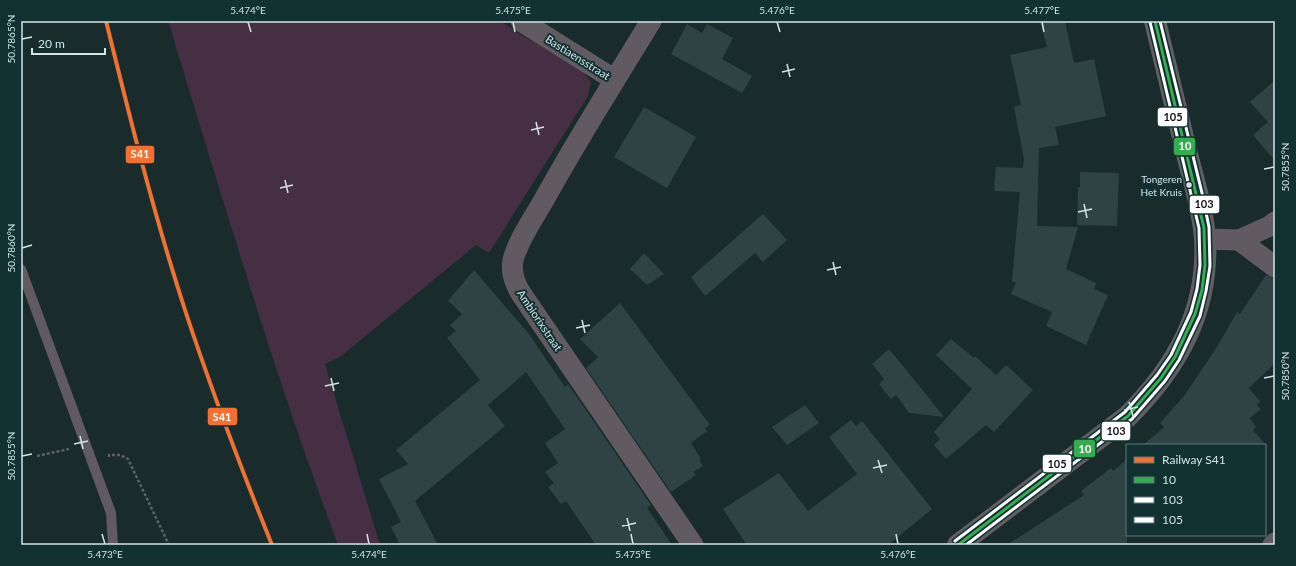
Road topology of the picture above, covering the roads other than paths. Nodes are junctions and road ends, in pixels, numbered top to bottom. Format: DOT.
graph roads {
  1 [pos="521,21"];
  2 [pos="651,21"];
  3 [pos="1155,21"];
  4 [pos="615,80"];
  5 [pos="1275,222"];
  6 [pos="1205,239"];
  7 [pos="1239,240"];
  8 [pos="1275,267"];
  9 [pos="21,269"];
  10 [pos="113,545"];
  11 [pos="693,545"];
  12 [pos="958,545"];
  1 -- 4 [label="street, Bastiaensstraat"];
  2 -- 4 [label="street, Ambiorixstraat"];
  3 -- 6 [label="main road"];
  4 -- 11 [label="street, Ambiorixstraat"];
  5 -- 7 [label="street"];
  6 -- 7 [label="street"];
  6 -- 12 [label="main road"];
  7 -- 8 [label="street"];
  9 -- 10 [label="lane"];
}
